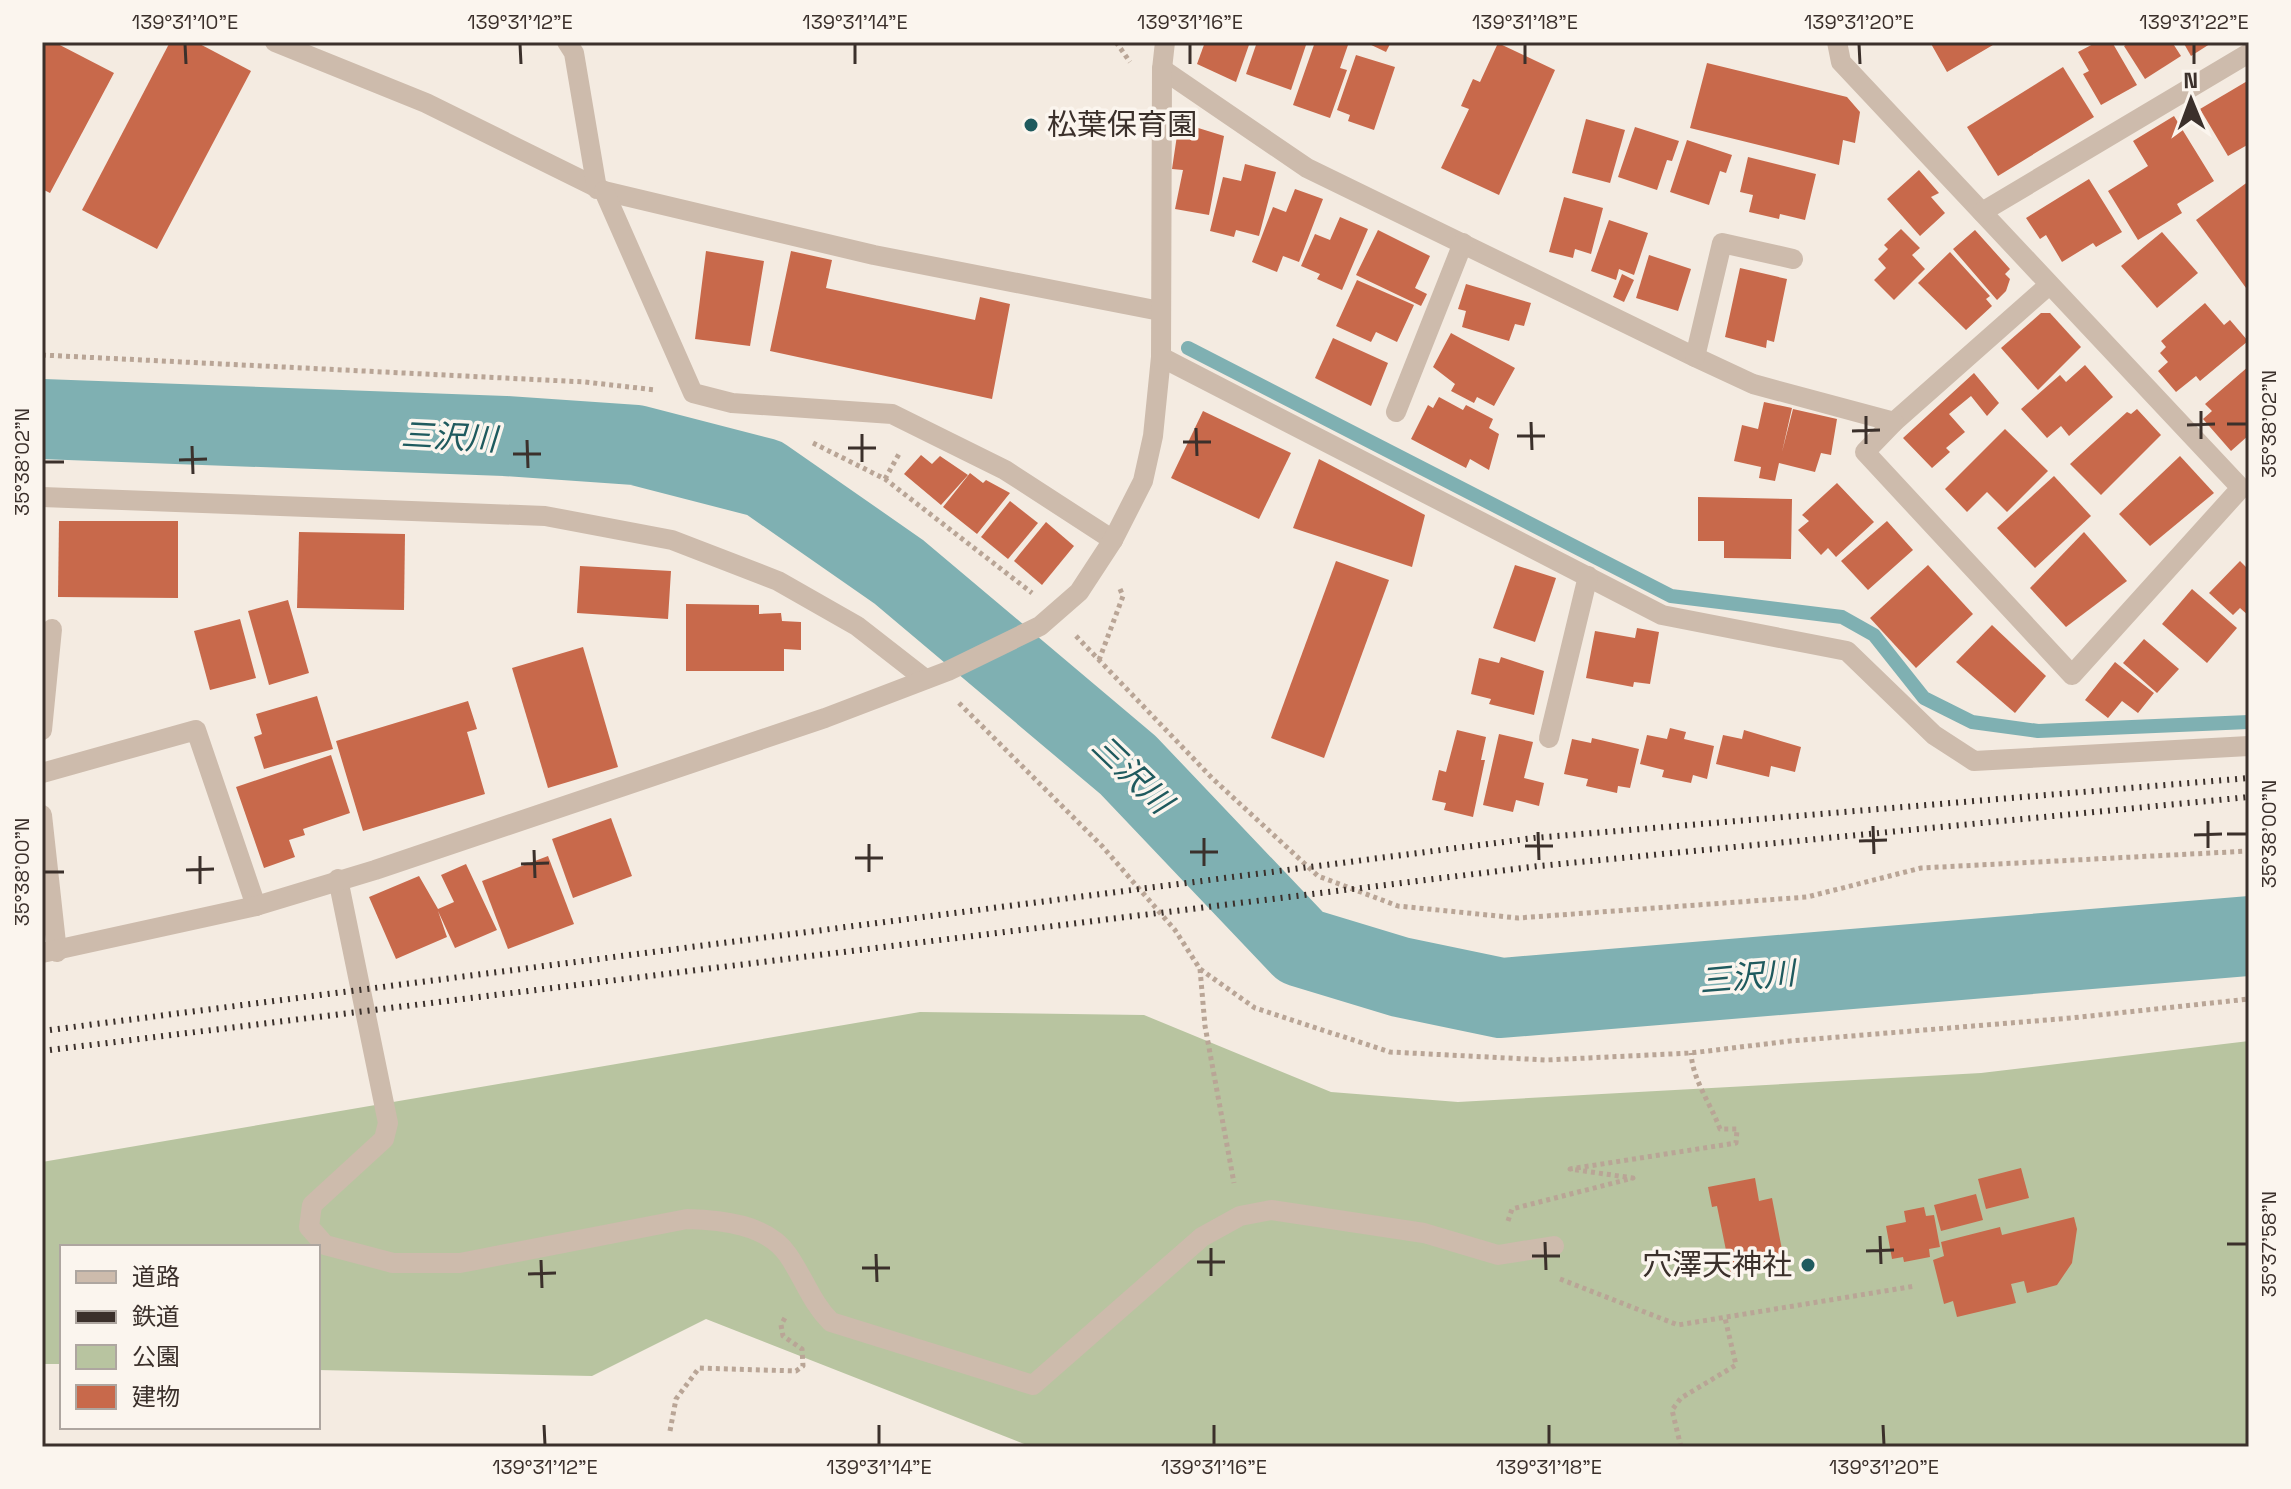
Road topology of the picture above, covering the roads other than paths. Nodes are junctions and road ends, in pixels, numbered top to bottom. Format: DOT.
graph roads {
  1 [pos="275,42"];
  2 [pos="567,42"];
  3 [pos="1165,42"];
  4 [pos="1837,42"];
  5 [pos="2249,53"];
  6 [pos="1162,69"];
  7 [pos="601,190"];
  8 [pos="1982,212"];
  9 [pos="1463,243"];
  10 [pos="1793,259"];
  11 [pos="2049,285"];
  12 [pos="1160,311"];
  13 [pos="1161,357"];
  14 [pos="1695,357"];
  15 [pos="1396,412"];
  16 [pos="1894,422"];
  17 [pos="42,497"];
  18 [pos="1113,540"];
  19 [pos="1588,576"];
  20 [pos="52,629"];
  21 [pos="925,679"];
  22 [pos="42,730"];
  23 [pos="1549,738"];
  24 [pos="2249,746"];
  25 [pos="42,773"];
  26 [pos="42,815"];
  27 [pos="338,879"];
  28 [pos="256,906"];
  29 [pos="50,953"];
  30 [pos="1554,1246"];
  1 -- 7 [label="street"];
  2 -- 7 [label="street"];
  3 -- 6 [label="street"];
  4 -- 8 [label="street"];
  5 -- 8 [label="street"];
  6 -- 9 [label="street"];
  6 -- 12 [label="street"];
  7 -- 12 [label="street"];
  7 -- 18 [label="street"];
  8 -- 11 [label="street"];
  9 -- 14 [label="street"];
  9 -- 15 [label="street"];
  10 -- 14 [label="street"];
  11 -- 16 [label="street"];
  11 -- 16 [label="street"];
  12 -- 13 [label="street"];
  13 -- 18 [label="street"];
  13 -- 19 [label="street"];
  14 -- 16 [label="street"];
  17 -- 21 [label="street"];
  18 -- 21 [label="street"];
  19 -- 23 [label="street"];
  19 -- 24 [label="street"];
  20 -- 22 [label="street"];
  21 -- 27 [label="street"];
  25 -- 28 [label="street"];
  26 -- 29 [label="street"];
  27 -- 28 [label="street"];
  27 -- 30 [label="street"];
  28 -- 29 [label="street"];
}
